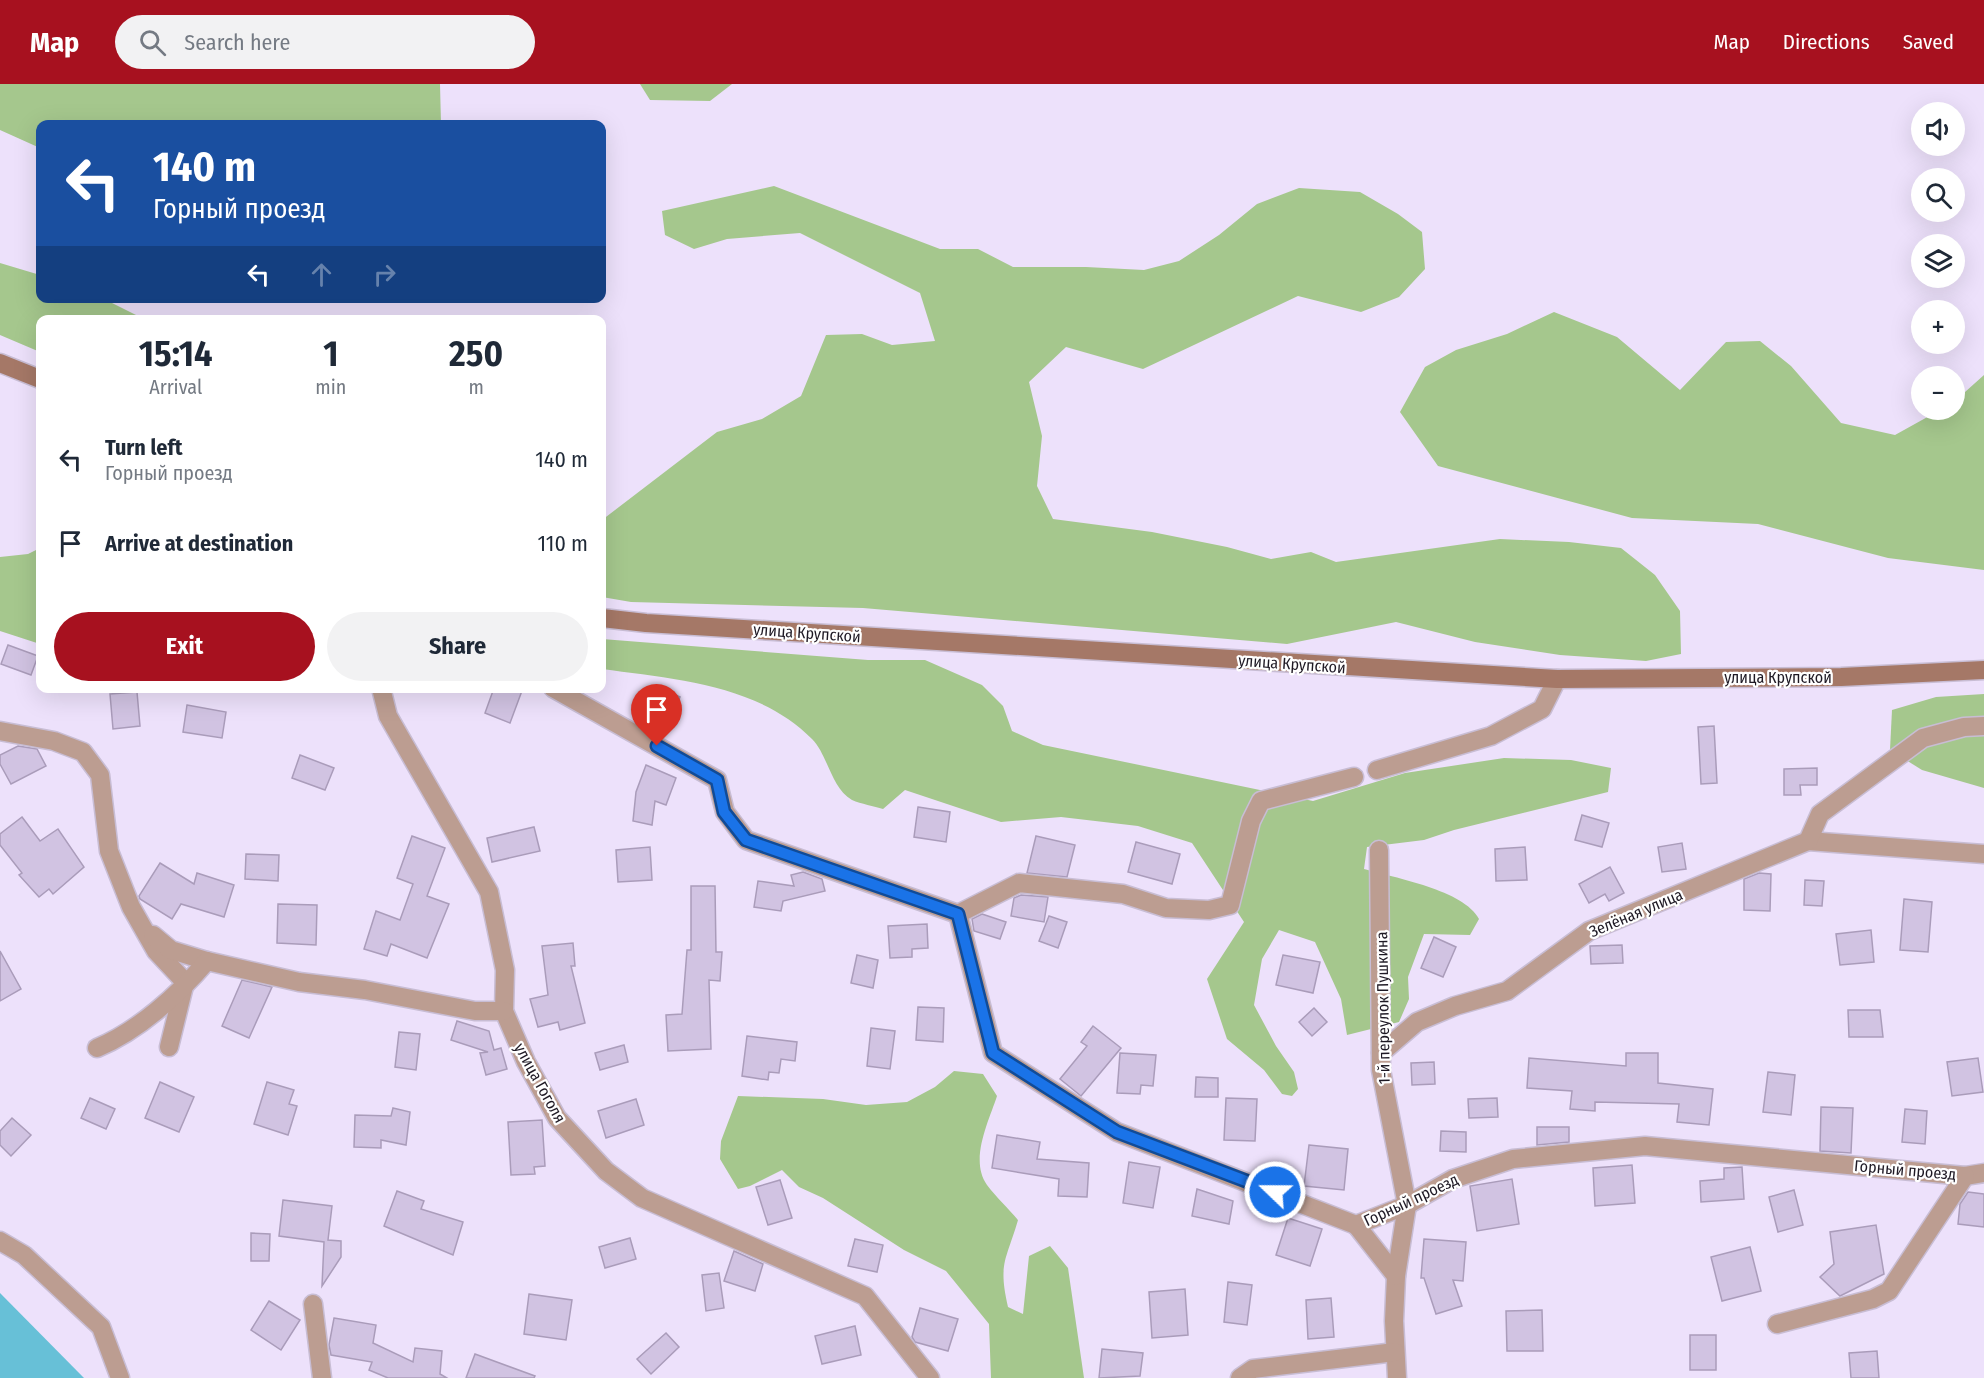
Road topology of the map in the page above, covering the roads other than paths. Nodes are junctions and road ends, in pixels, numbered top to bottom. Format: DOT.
graph roads {
  1 [pos="0,363"];
  2 [pos="36,377"];
  3 [pos="606,618"];
  4 [pos="1984,670"];
  5 [pos="1557,679"];
  6 [pos="382,693"];
  7 [pos="562,693"];
  8 [pos="1984,726"];
  9 [pos="0,731"];
  10 [pos="1377,770"];
  11 [pos="1354,777"];
  12 [pos="1808,841"];
  13 [pos="1379,850"];
  14 [pos="1984,854"];
  15 [pos="958,914"];
  16 [pos="141,925"];
  17 [pos="207,962"];
  18 [pos="185,982"];
  19 [pos="504,1011"];
  20 [pos="169,1047"];
  21 [pos="97,1048"];
  22 [pos="1381,1053"];
  23 [pos="1984,1173"];
  24 [pos="1965,1176"];
  25 [pos="1407,1205"];
  26 [pos="1356,1225"];
  27 [pos="0,1241"];
  28 [pos="1396,1276"];
  29 [pos="313,1304"];
  30 [pos="1777,1324"];
  31 [pos="1395,1353"];
  32 [pos="120,1378"];
  33 [pos="322,1378"];
  34 [pos="930,1378"];
  35 [pos="1240,1378"];
  36 [pos="1397,1378"];
  1 -- 2 [label="street"];
  3 -- 5 [label="street, улица Крупской"];
  4 -- 5 [label="street, улица Крупской"];
  5 -- 10 [label="street"];
  6 -- 19 [label="street, улица Гоголя"];
  7 -- 15 [label="street"];
  8 -- 12 [label="street"];
  9 -- 16 [label="street"];
  11 -- 15 [label="street"];
  12 -- 14 [label="street, Зелёная улица"];
  12 -- 22 [label="street, Зелёная улица"];
  13 -- 22 [label="street, 1-й переулок Пушкина"];
  15 -- 26 [label="street, Горный проезд"];
  16 -- 17 [label="street"];
  16 -- 18 [label="street"];
  17 -- 18 [label="street"];
  17 -- 19 [label="street"];
  18 -- 20 [label="street"];
  18 -- 21 [label="street"];
  19 -- 34 [label="street, улица Гоголя"];
  22 -- 25 [label="street, 1-й переулок Пушкина"];
  23 -- 24 [label="street, Горный проезд"];
  24 -- 25 [label="street, Горный проезд"];
  24 -- 30 [label="street"];
  25 -- 26 [label="street, Горный проезд"];
  25 -- 28 [label="street, 1-й переулок Пушкина"];
  26 -- 28 [label="street"];
  27 -- 32 [label="street"];
  28 -- 31 [label="street, 1-й переулок Пушкина"];
  29 -- 33 [label="street"];
  31 -- 35 [label="street"];
  31 -- 36 [label="street, 1-й переулок Пушкина"];
}
